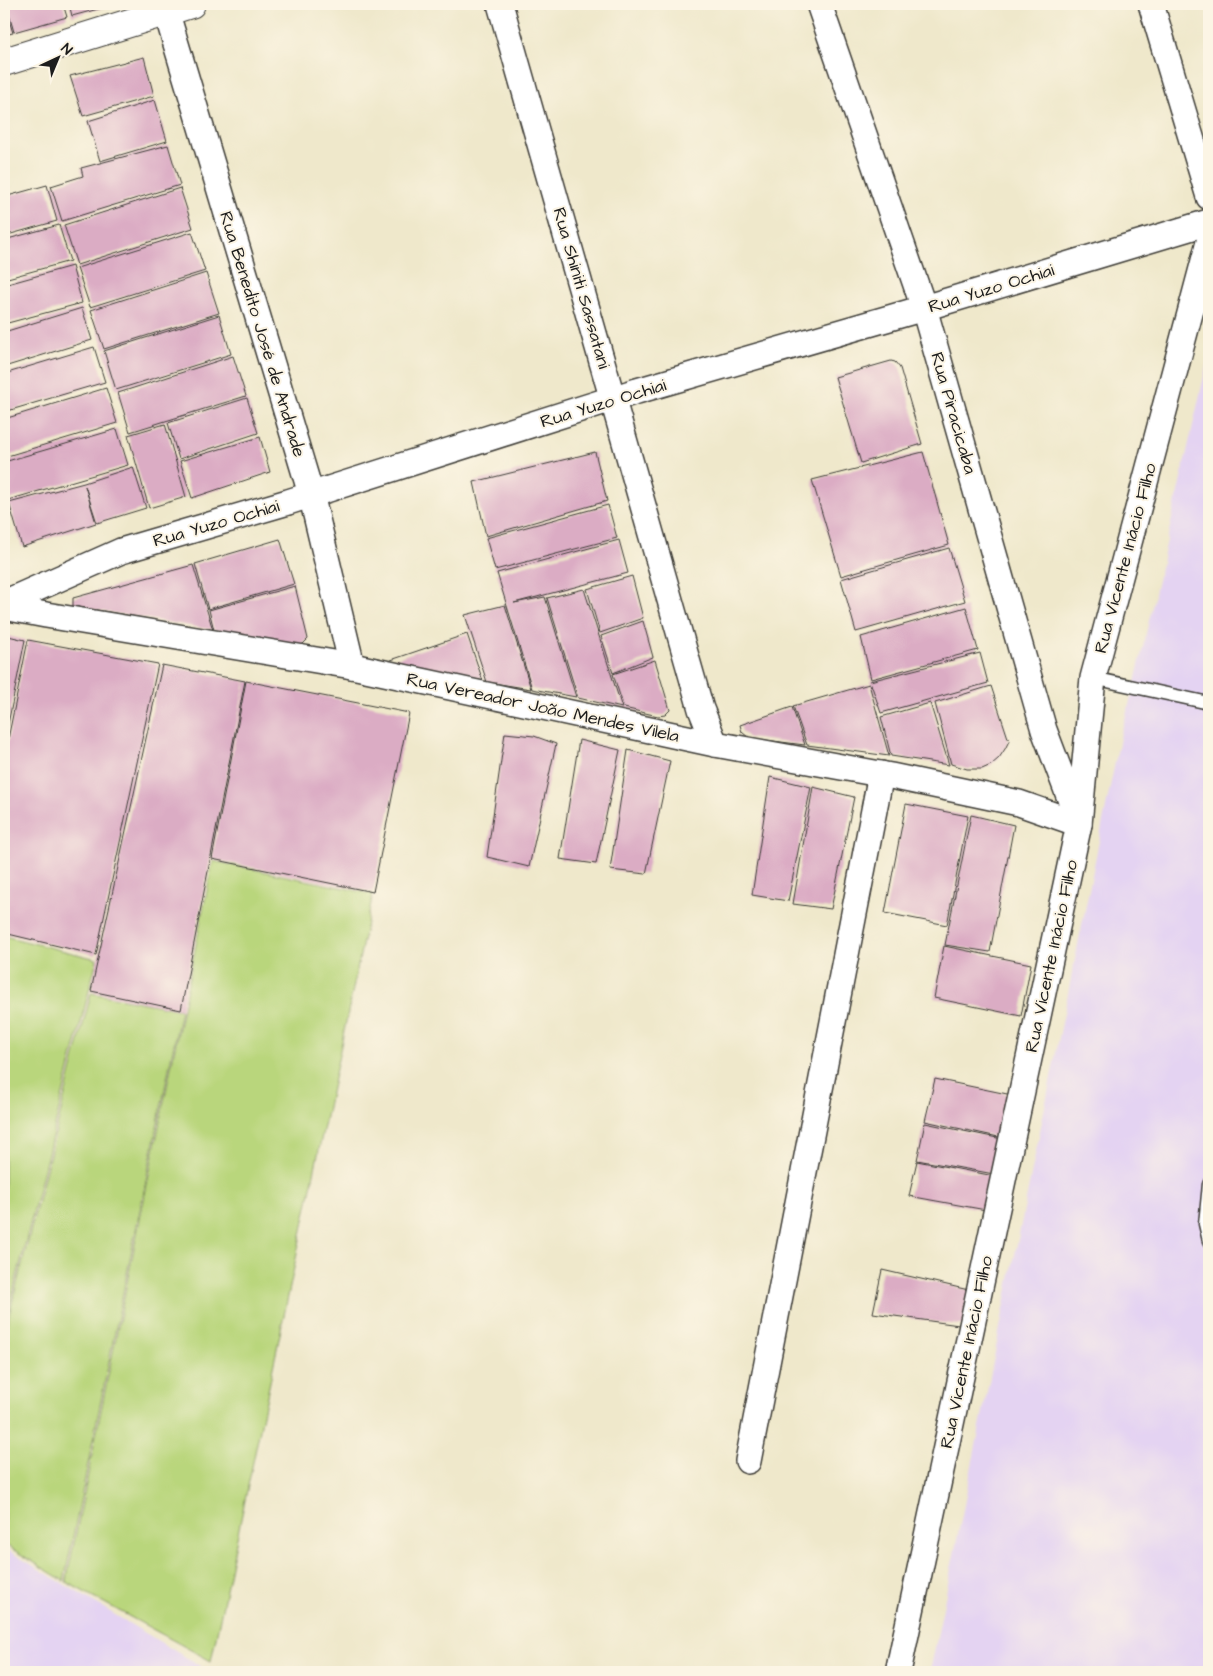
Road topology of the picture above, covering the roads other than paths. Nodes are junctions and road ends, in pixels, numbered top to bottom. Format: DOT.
graph roads {
  1 [pos="500,4"];
  2 [pos="819,4"];
  3 [pos="1151,4"];
  4 [pos="174,6"];
  5 [pos="4,62"];
  6 [pos="1209,197"];
  7 [pos="1209,222"];
  8 [pos="1209,242"];
  9 [pos="924,308"];
  10 [pos="614,399"];
  11 [pos="311,494"];
  12 [pos="4,605"];
  13 [pos="352,666"];
  14 [pos="1093,678"];
  15 [pos="1209,703"];
  16 [pos="715,744"];
  17 [pos="886,775"];
  18 [pos="1080,824"];
  19 [pos="1209,1184"];
  20 [pos="1209,1241"];
  21 [pos="769,1413"];
  22 [pos="748,1461"];
  23 [pos="898,1672"];
  1 -- 10 [label="street, Rua Shiniti Sassatani"];
  2 -- 9 [label="street, Rua Piracicaba"];
  3 -- 6 [label="street"];
  4 -- 5 [label="street"];
  4 -- 11 [label="street, Rua Benedito José de Andrade"];
  7 -- 9 [label="street, Rua Yuzo Ochiai"];
  8 -- 14 [label="street, Rua Vicente Inácio Filho"];
  9 -- 10 [label="street, Rua Yuzo Ochiai"];
  9 -- 18 [label="street, Rua Piracicaba"];
  10 -- 11 [label="street, Rua Yuzo Ochiai"];
  10 -- 16 [label="street, Rua Shiniti Sassatani"];
  11 -- 12 [label="street, Rua Yuzo Ochiai"];
  11 -- 13 [label="street, Rua Benedito José de Andrade"];
  12 -- 13 [label="street, Rua Vereador João Mendes Vilela"];
  13 -- 16 [label="street, Rua Vereador João Mendes Vilela"];
  14 -- 15 [label="lane"];
  14 -- 18 [label="street, Rua Vicente Inácio Filho"];
  16 -- 17 [label="street, Rua Vereador João Mendes Vilela"];
  17 -- 18 [label="street, Rua Vereador João Mendes Vilela"];
  17 -- 21 [label="street"];
  17 -- 22 [label="street"];
  18 -- 23 [label="street, Rua Vicente Inácio Filho"];
  19 -- 20 [label="lane"];
}
